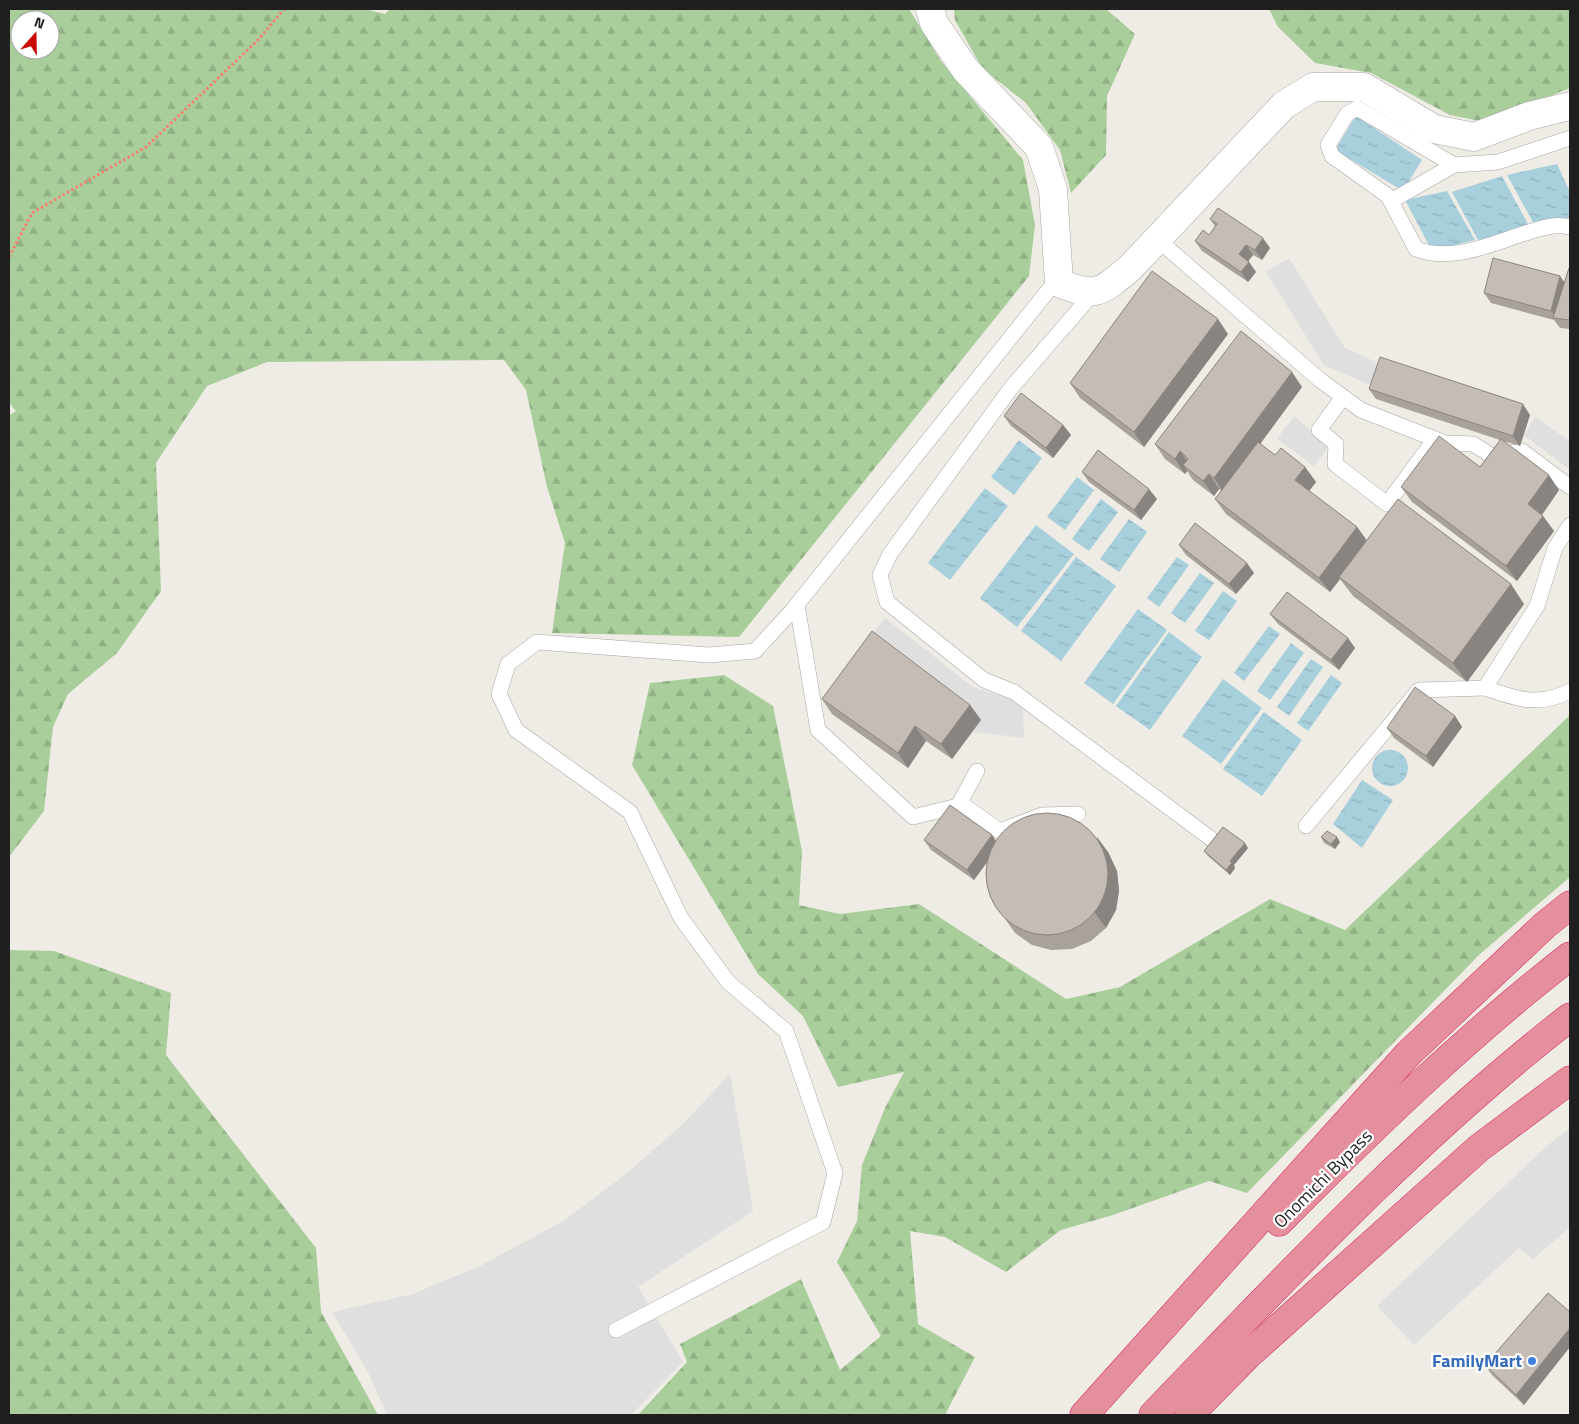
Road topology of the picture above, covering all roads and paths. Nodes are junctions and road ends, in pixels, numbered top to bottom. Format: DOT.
graph roads {
  1 [pos="284,9"];
  2 [pos="930,9"];
  3 [pos="1570,106"];
  4 [pos="1570,138"];
  5 [pos="1454,165"];
  6 [pos="1391,201"];
  7 [pos="1570,228"];
  8 [pos="1157,239"];
  9 [pos="9,257"];
  10 [pos="1059,283"];
  11 [pos="1095,290"];
  12 [pos="1343,397"];
  13 [pos="1435,439"];
  14 [pos="1570,487"];
  15 [pos="1570,525"];
  16 [pos="797,605"];
  17 [pos="1485,688"];
  18 [pos="1570,691"];
  19 [pos="977,771"];
  20 [pos="960,803"];
  21 [pos="1078,814"];
  22 [pos="1306,826"];
  23 [pos="1210,838"];
  24 [pos="1570,905"];
  25 [pos="1570,956"];
  26 [pos="1570,1017"];
  27 [pos="1570,1080"];
  28 [pos="616,1330"];
  29 [pos="1084,1415"];
  30 [pos="1089,1415"];
  31 [pos="1153,1415"];
  32 [pos="1189,1415"];
  1 -- 9 [label="path"];
  2 -- 10 [label="street"];
  3 -- 8 [label="street"];
  4 -- 5 [label="lane"];
  5 -- 6 [label="lane"];
  5 -- 6 [label="lane"];
  6 -- 7 [label="lane"];
  8 -- 11 [label="street"];
  8 -- 12 [label="lane"];
  10 -- 11 [label="street"];
  10 -- 16 [label="lane"];
  11 -- 23 [label="lane"];
  12 -- 13 [label="lane"];
  12 -- 13 [label="lane"];
  13 -- 14 [label="lane"];
  15 -- 17 [label="lane"];
  16 -- 20 [label="lane"];
  16 -- 28 [label="lane"];
  17 -- 18 [label="lane"];
  17 -- 22 [label="lane"];
  19 -- 20 [label="lane"];
  20 -- 21 [label="lane"];
  24 -- 29 [label="highway"];
  25 -- 30 [label="highway, Onomichi Bypass"];
  26 -- 31 [label="highway"];
  27 -- 32 [label="highway"];
}
